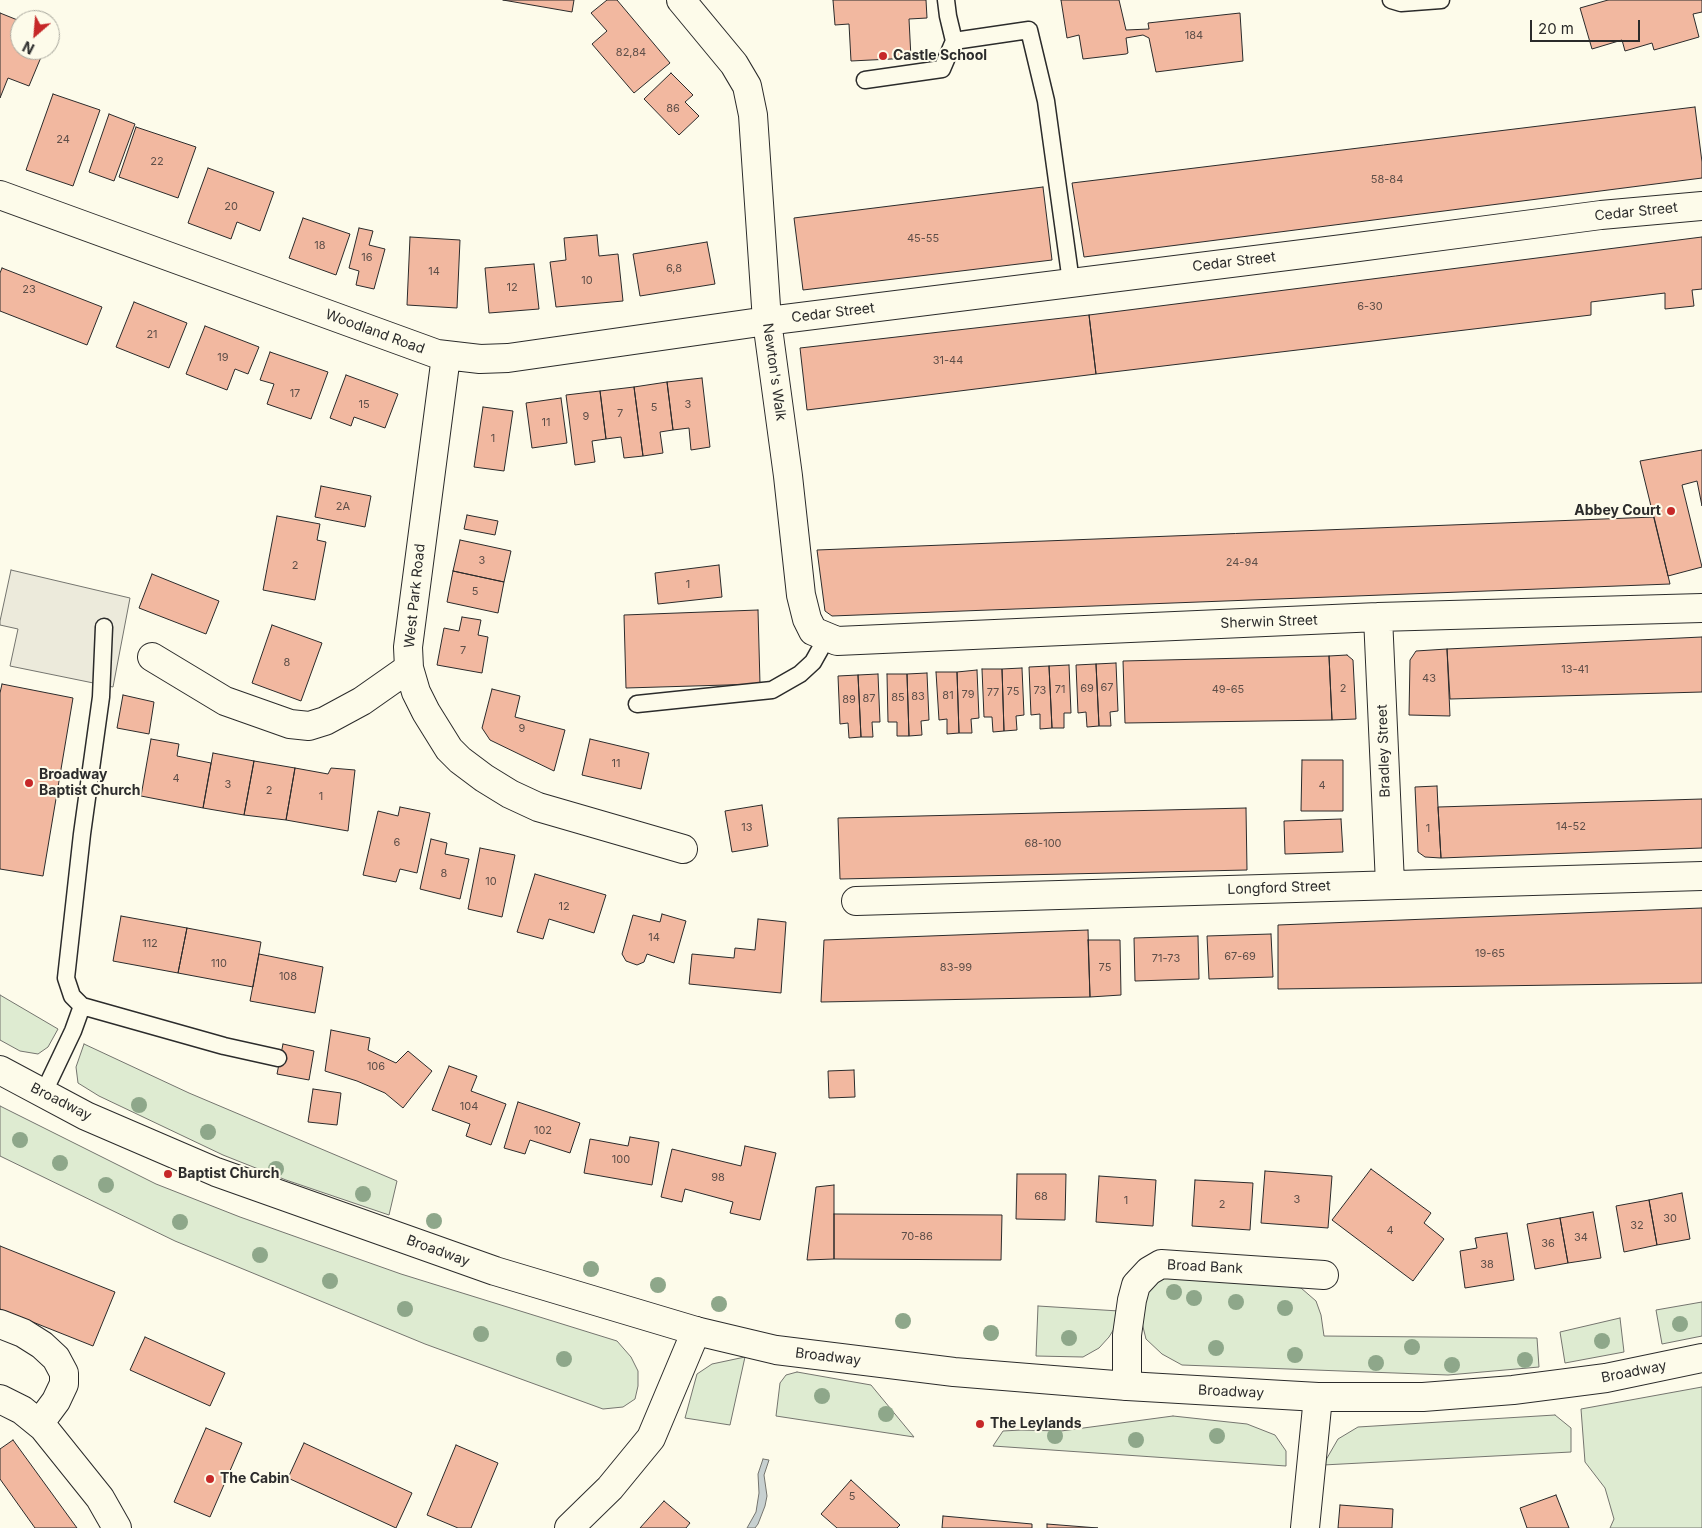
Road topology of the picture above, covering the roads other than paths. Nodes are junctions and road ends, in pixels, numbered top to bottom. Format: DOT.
graph roads {
  1 [pos="682,0"];
  2 [pos="946,0"];
  3 [pos="1391,0"];
  4 [pos="1441,0"];
  5 [pos="954,41"];
  6 [pos="865,80"];
  7 [pos="0,195"];
  8 [pos="1702,206"];
  9 [pos="1071,282"];
  10 [pos="767,321"];
  11 [pos="446,356"];
  12 [pos="1702,608"];
  13 [pos="1378,617"];
  14 [pos="104,627"];
  15 [pos="832,639"];
  16 [pos="152,657"];
  17 [pos="409,668"];
  18 [pos="637,704"];
  19 [pos="683,849"];
  20 [pos="1702,876"];
  21 [pos="1390,884"];
  22 [pos="856,901"];
  23 [pos="82,1006"];
  24 [pos="278,1058"];
  25 [pos="0,1070"];
  26 [pos="43,1094"];
  27 [pos="1324,1275"];
  28 [pos="0,1324"];
  29 [pos="696,1330"];
  30 [pos="1702,1358"];
  31 [pos="1127,1386"];
  32 [pos="1318,1397"];
  33 [pos="0,1399"];
  34 [pos="39,1424"];
  35 [pos="117,1528"];
  36 [pos="569,1528"];
  37 [pos="1305,1528"];
  1 -- 10 [label="street, Newton's Walk"];
  2 -- 5 [label="lane"];
  3 -- 4 [label="lane"];
  5 -- 6 [label="lane"];
  5 -- 9 [label="lane"];
  7 -- 11 [label="street, Woodland Road"];
  8 -- 9 [label="street, Cedar Street"];
  9 -- 10 [label="street, Cedar Street"];
  10 -- 11 [label="street, Woodland Road"];
  10 -- 15 [label="street, Newton's Walk"];
  11 -- 17 [label="street, West Park Road"];
  12 -- 13 [label="street, Sherwin Street"];
  13 -- 15 [label="street, Sherwin Street"];
  13 -- 21 [label="street, Bradley Street"];
  14 -- 23 [label="lane"];
  15 -- 18 [label="lane"];
  16 -- 17 [label="street"];
  17 -- 19 [label="street, West Park Road"];
  20 -- 21 [label="street, Longford Street"];
  21 -- 22 [label="street, Longford Street"];
  23 -- 24 [label="lane"];
  23 -- 26 [label="lane"];
  25 -- 26 [label="street, Broadway"];
  26 -- 29 [label="street, Broadway"];
  27 -- 31 [label="street, Broad Bank"];
  28 -- 34 [label="street"];
  29 -- 31 [label="street, Broadway"];
  29 -- 36 [label="street"];
  30 -- 32 [label="street, Broadway"];
  31 -- 32 [label="street, Broadway"];
  32 -- 37 [label="street"];
  33 -- 34 [label="street"];
  34 -- 35 [label="street"];
}
